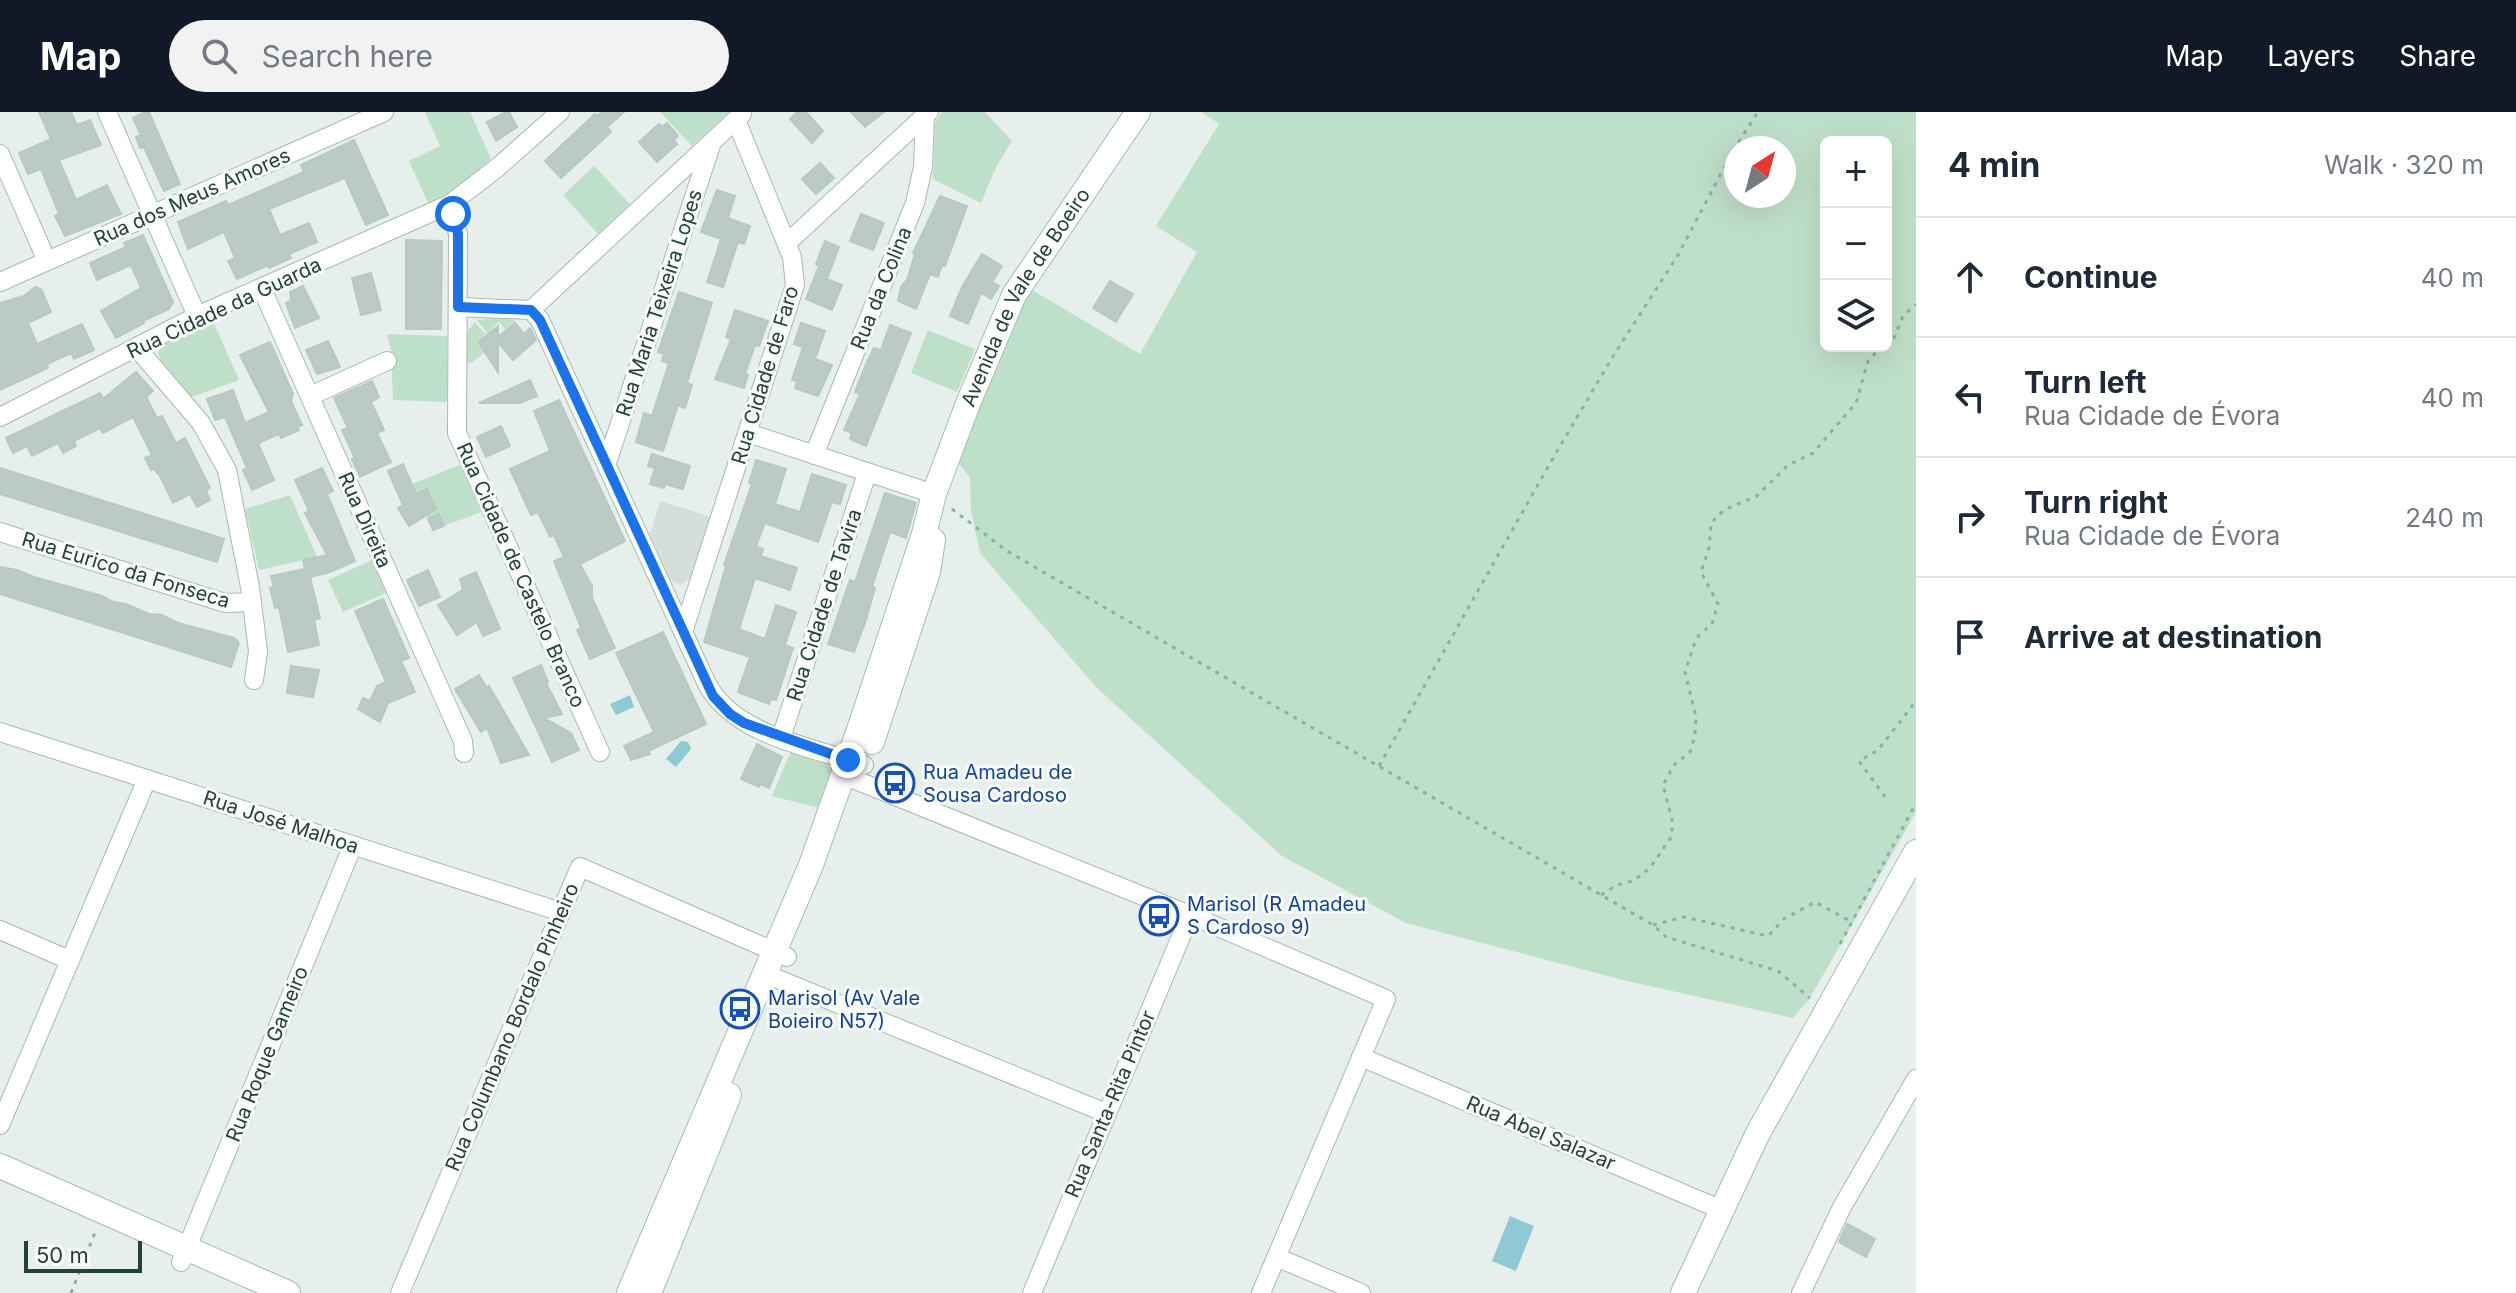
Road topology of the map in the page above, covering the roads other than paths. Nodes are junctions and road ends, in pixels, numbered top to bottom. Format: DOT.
graph roads {
  1 [pos="107,112"];
  2 [pos="384,112"];
  3 [pos="531,112"];
  4 [pos="560,112"];
  5 [pos="1138,112"];
  6 [pos="927,114"];
  7 [pos="740,116"];
  8 [pos="540,130"];
  9 [pos="712,142"];
  10 [pos="0,154"];
  11 [pos="450,204"];
  12 [pos="152,214"];
  13 [pos="787,243"];
  14 [pos="47,261"];
  15 [pos="0,282"];
  16 [pos="262,289"];
  17 [pos="458,307"];
  18 [pos="531,310"];
  19 [pos="197,316"];
  20 [pos="137,348"];
  21 [pos="387,361"];
  22 [pos="310,396"];
  23 [pos="0,417"];
  24 [pos="748,433"];
  25 [pos="814,455"];
  26 [pos="607,463"];
  27 [pos="867,473"];
  28 [pos="934,494"];
  29 [pos="0,532"];
  30 [pos="252,602"];
  31 [pos="683,632"];
  32 [pos="254,680"];
  33 [pos="0,732"];
  34 [pos="781,738"];
  35 [pos="600,752"];
  36 [pos="464,753"];
  37 [pos="853,770"];
  38 [pos="147,779"];
  39 [pos="353,845"];
  40 [pos="1916,852"];
  41 [pos="561,912"];
  42 [pos="1190,915"];
  43 [pos="0,930"];
  44 [pos="69,960"];
  45 [pos="775,965"];
  46 [pos="1361,1057"];
  47 [pos="1916,1079"];
  48 [pos="1106,1113"];
  49 [pos="0,1125"];
  50 [pos="0,1166"];
  51 [pos="0,1182"];
  52 [pos="1722,1210"];
  53 [pos="184,1255"];
  54 [pos="1276,1257"];
  55 [pos="253,1293"];
  56 [pos="288,1293"];
  57 [pos="400,1293"];
  58 [pos="629,1293"];
  59 [pos="649,1293"];
  60 [pos="1032,1293"];
  61 [pos="1261,1293"];
  62 [pos="1361,1293"];
  63 [pos="1683,1293"];
  64 [pos="1801,1293"];
  1 -- 12 [label="street"];
  2 -- 12 [label="street, Rua dos Meus Amores"];
  3 -- 8 [label="street"];
  4 -- 8 [label="street, Rua Cidade da Guarda"];
  5 -- 28 [label="street, Avenida de Vale de Boeiro"];
  6 -- 13 [label="street"];
  6 -- 25 [label="street, Rua da Colina"];
  7 -- 9 [label="street"];
  7 -- 13 [label="street, Rua Cidade de Faro"];
  8 -- 11 [label="street, Rua Cidade da Guarda"];
  9 -- 18 [label="street"];
  9 -- 26 [label="street, Rua Maria Teixeira Lopes"];
  10 -- 14 [label="street"];
  11 -- 16 [label="street, Rua Cidade da Guarda"];
  11 -- 17 [label="street, Rua Cidade de Castelo Branco"];
  12 -- 14 [label="street, Rua dos Meus Amores"];
  12 -- 19 [label="street"];
  13 -- 24 [label="street, Rua Cidade de Faro"];
  14 -- 15 [label="street, Rua dos Meus Amores"];
  16 -- 19 [label="street, Rua Cidade da Guarda"];
  16 -- 22 [label="street, Rua Direita"];
  17 -- 18 [label="street"];
  17 -- 35 [label="street, Rua Cidade de Castelo Branco"];
  18 -- 26 [label="street"];
  19 -- 20 [label="street, Rua Cidade da Guarda"];
  20 -- 23 [label="street, Rua Cidade da Guarda"];
  20 -- 30 [label="street"];
  21 -- 22 [label="street"];
  22 -- 36 [label="street, Rua Direita"];
  24 -- 25 [label="street"];
  24 -- 31 [label="street, Rua Cidade de Faro"];
  25 -- 27 [label="street"];
  26 -- 31 [label="street"];
  27 -- 28 [label="street"];
  27 -- 34 [label="street, Rua Cidade de Tavira"];
  28 -- 37 [label="street, Avenida de Vale de Boeiro"];
  29 -- 30 [label="street, Rua Eurico da Fonseca"];
  30 -- 32 [label="street"];
  31 -- 34 [label="street"];
  33 -- 38 [label="street, Rua José Malhoa"];
  34 -- 37 [label="street"];
  37 -- 42 [label="street"];
  37 -- 45 [label="street, Avenida de Vale de Boeiro"];
  38 -- 39 [label="street, Rua José Malhoa"];
  38 -- 44 [label="street"];
  39 -- 41 [label="street, Rua José Malhoa"];
  39 -- 53 [label="street, Rua Roque Gameiro"];
  40 -- 52 [label="street"];
  41 -- 45 [label="street, Rua Columbano Bordalo Pinheiro"];
  41 -- 57 [label="street, Rua Columbano Bordalo Pinheiro"];
  42 -- 46 [label="street"];
  42 -- 48 [label="street, Rua Santa-Rita Pintor"];
  43 -- 44 [label="street"];
  44 -- 49 [label="street"];
  45 -- 48 [label="street"];
  45 -- 58 [label="street, Avenida de Vale de Boeiro"];
  45 -- 59 [label="street, Avenida de Vale de Boeiro"];
  46 -- 52 [label="street, Rua Abel Salazar"];
  46 -- 54 [label="street"];
  47 -- 64 [label="street"];
  48 -- 60 [label="street, Rua Santa-Rita Pintor"];
  50 -- 53 [label="street"];
  51 -- 53 [label="street"];
  52 -- 63 [label="street"];
  53 -- 55 [label="street"];
  53 -- 56 [label="street"];
  54 -- 61 [label="street"];
  54 -- 62 [label="street"];
}
